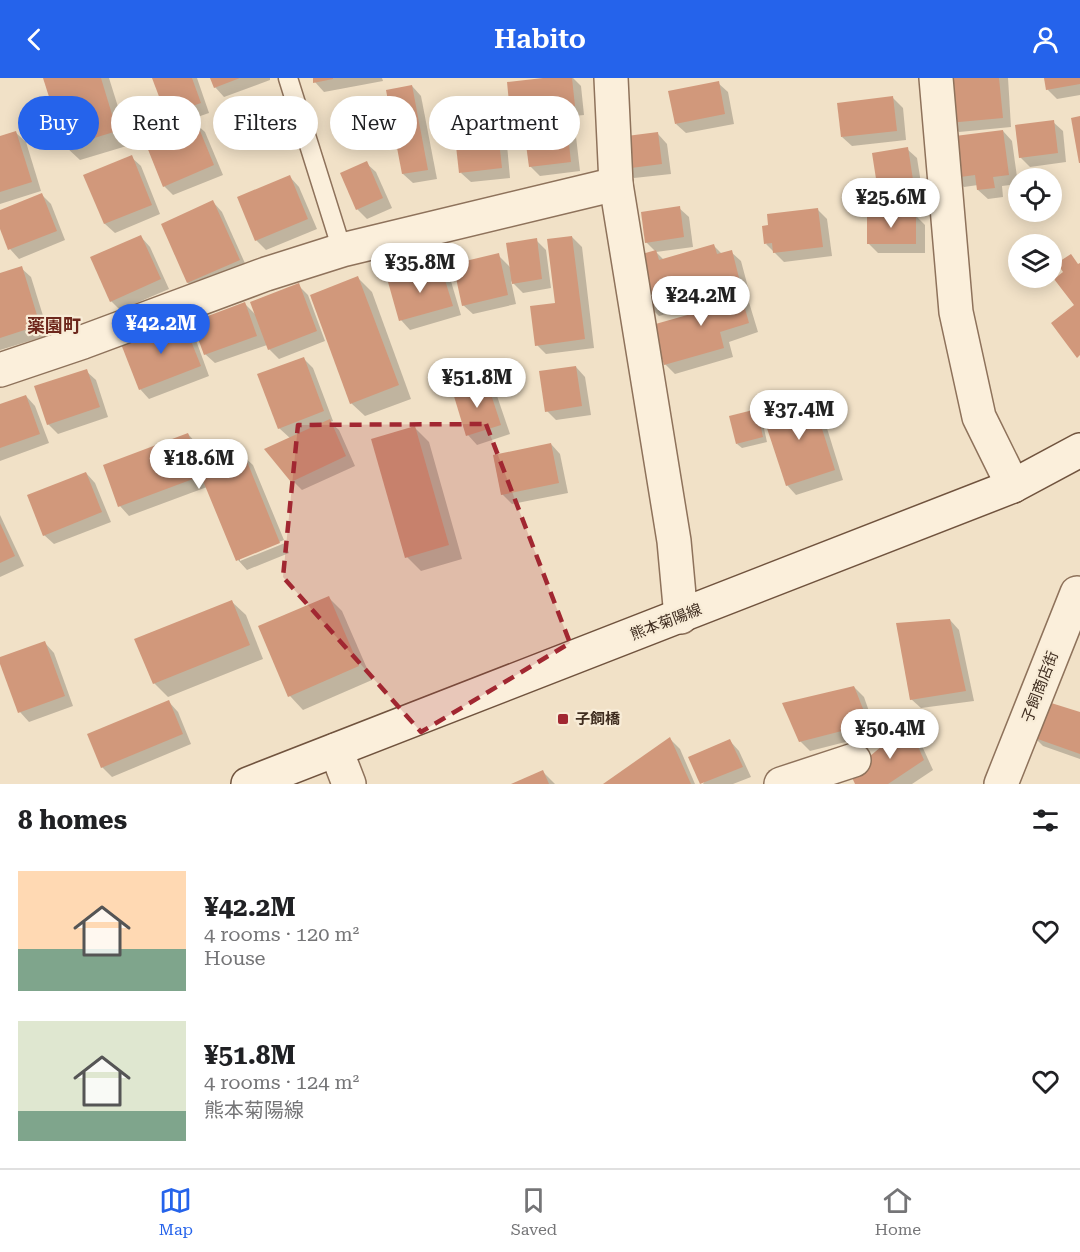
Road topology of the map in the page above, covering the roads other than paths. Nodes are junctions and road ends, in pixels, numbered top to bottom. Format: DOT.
graph roads {
  1 [pos="288,78"];
  2 [pos="611,78"];
  3 [pos="936,78"];
  4 [pos="616,184"];
  5 [pos="342,250"];
  6 [pos="0,370"];
  7 [pos="1080,450"];
  8 [pos="1013,486"];
  9 [pos="1080,594"];
  10 [pos="681,617"];
  11 [pos="336,750"];
  12 [pos="854,760"];
  13 [pos="248,784"];
  14 [pos="349,784"];
  15 [pos="782,784"];
  16 [pos="1001,784"];
  1 -- 5 [label="lane"];
  2 -- 4 [label="street"];
  3 -- 8 [label="street"];
  4 -- 5 [label="street"];
  4 -- 10 [label="street"];
  5 -- 6 [label="street"];
  7 -- 8 [label="street, 熊本菊陽線"];
  8 -- 10 [label="street, 熊本菊陽線"];
  9 -- 16 [label="street, 子飼商店街"];
  10 -- 11 [label="street, 熊本菊陽線"];
  11 -- 13 [label="street, 熊本菊陽線"];
  11 -- 14 [label="street"];
  12 -- 15 [label="street"];
}
